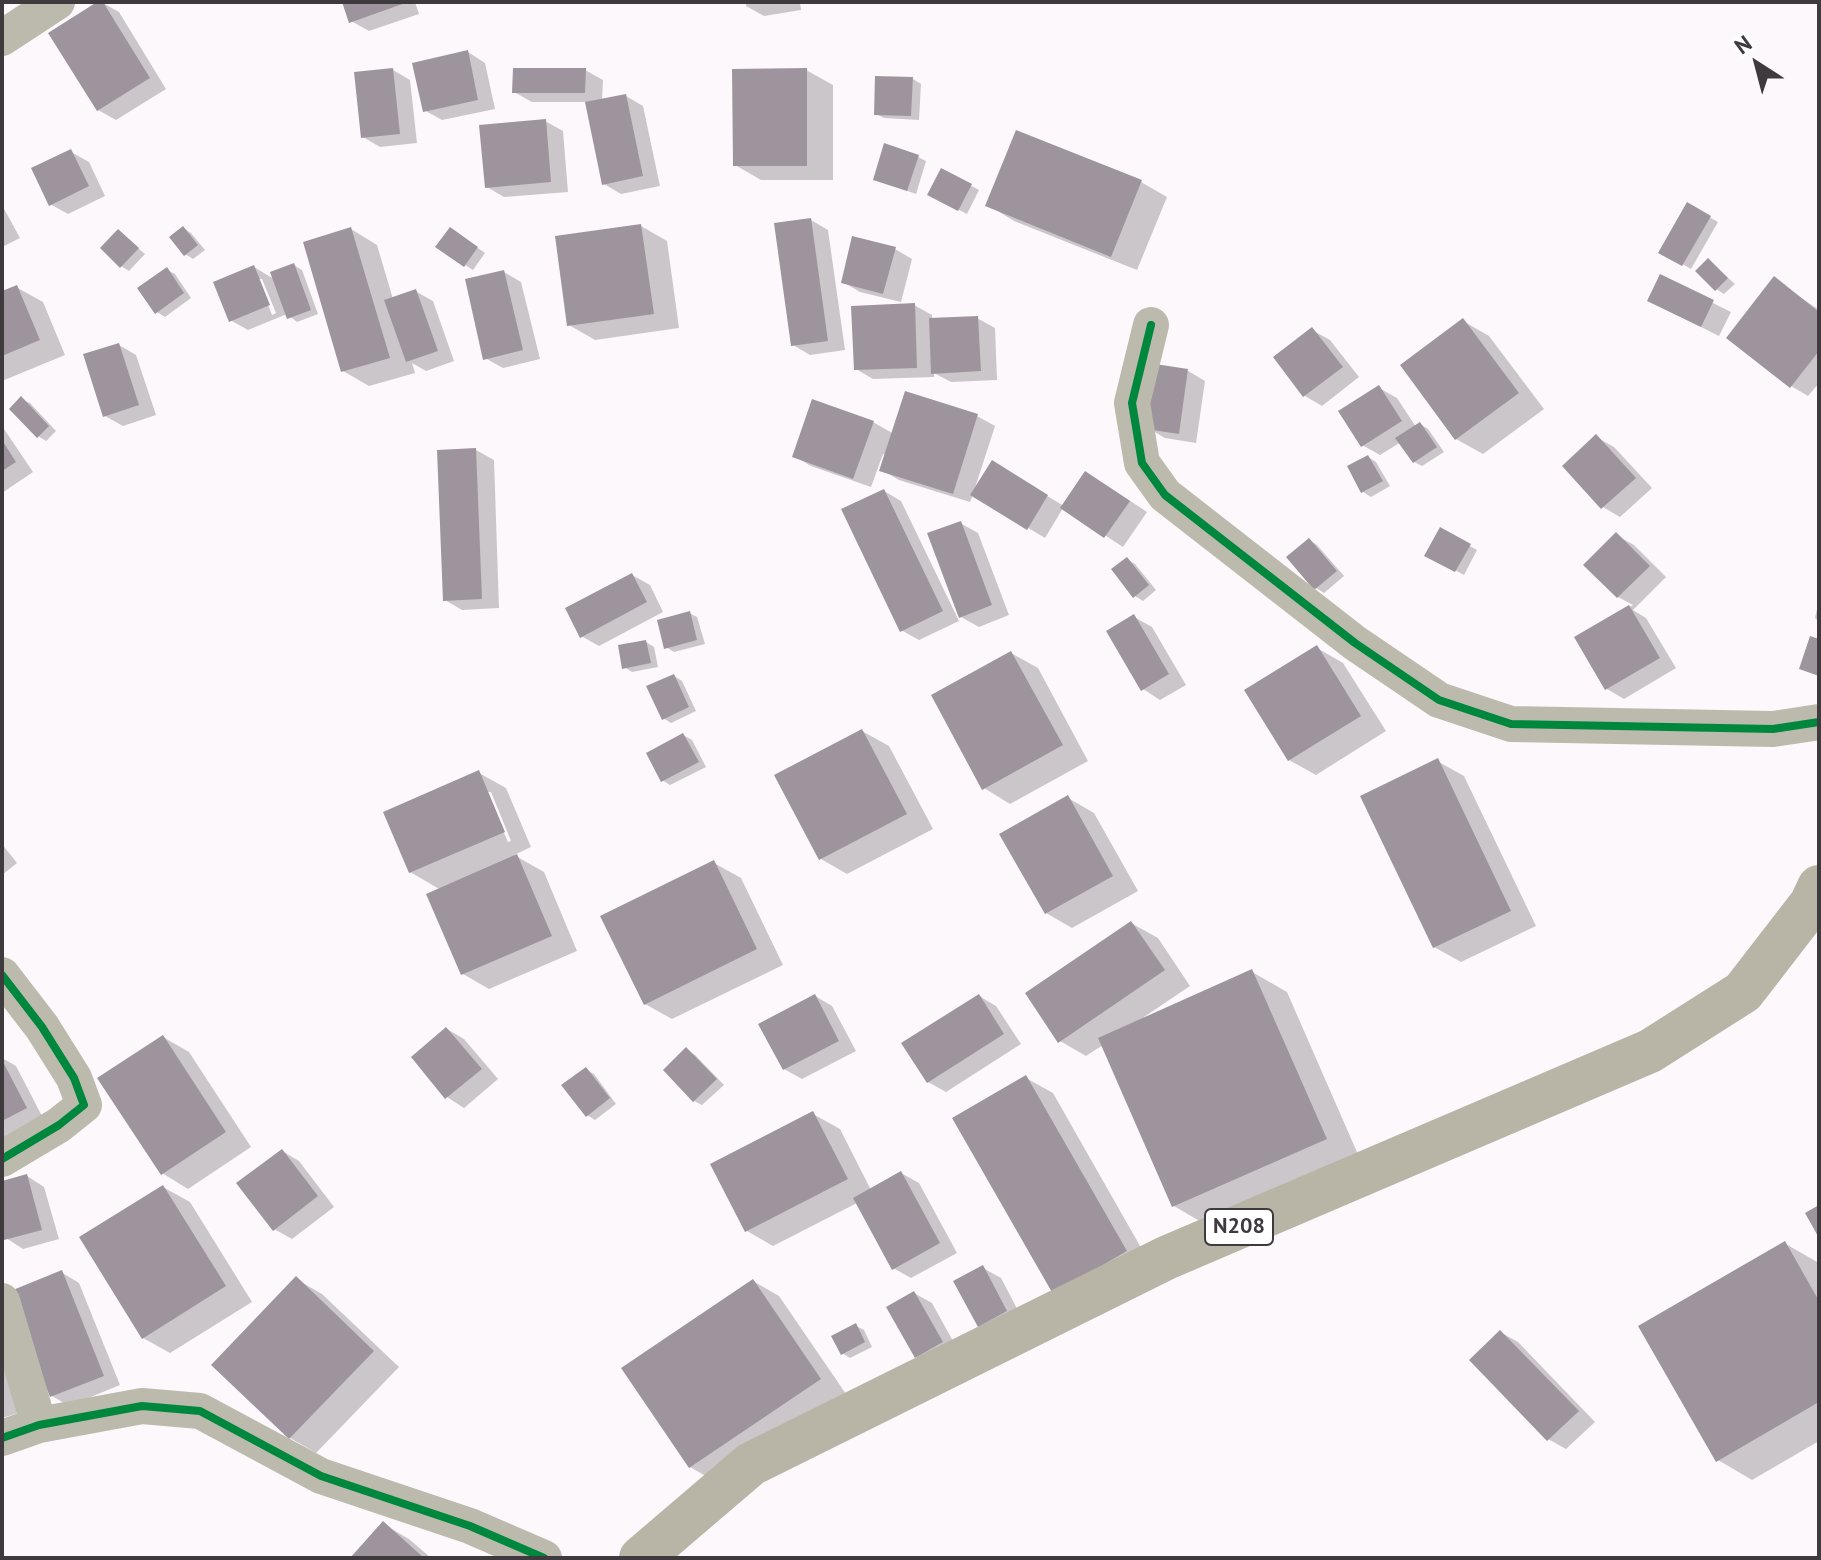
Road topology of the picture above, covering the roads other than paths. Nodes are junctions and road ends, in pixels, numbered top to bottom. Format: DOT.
graph roads {
  1 [pos="57,2"];
  2 [pos="2,38"];
  3 [pos="1151,325"];
  4 [pos="1819,722"];
  5 [pos="1819,887"];
  6 [pos="2,975"];
  7 [pos="2,1159"];
  8 [pos="2,1301"];
  9 [pos="39,1425"];
  10 [pos="2,1438"];
  11 [pos="544,1558"];
  12 [pos="641,1558"];
  1 -- 2 [label="street"];
  3 -- 4 [label="street"];
  5 -- 12 [label="highway, N208"];
  6 -- 7 [label="street"];
  8 -- 9 [label="street"];
  9 -- 10 [label="street"];
  9 -- 11 [label="street"];
}
